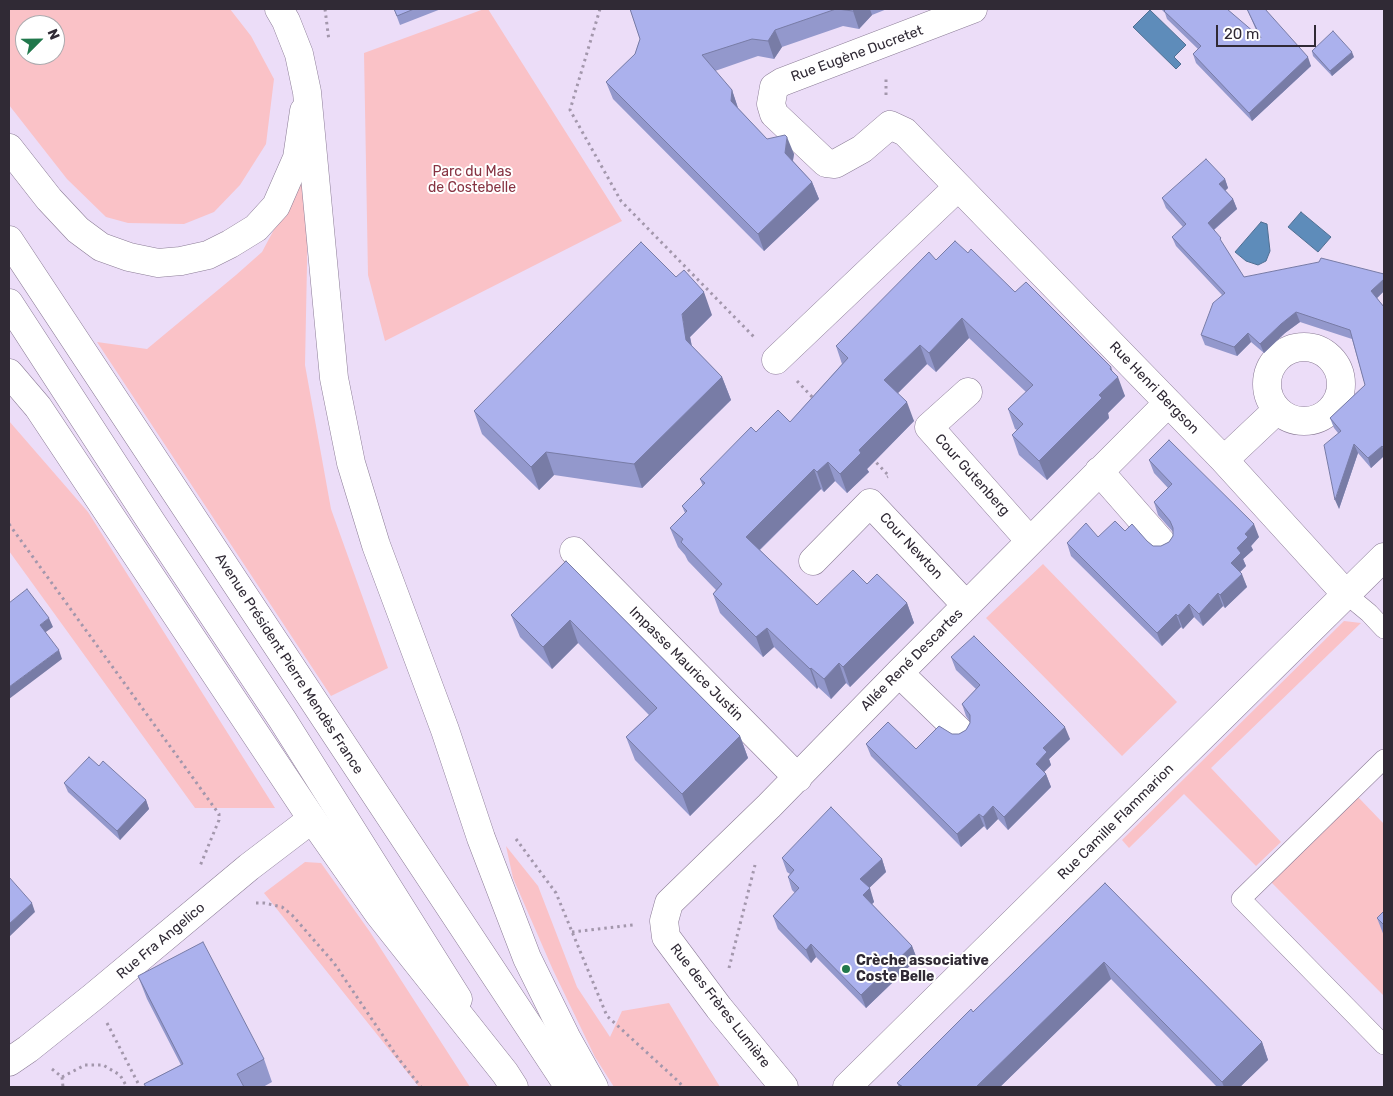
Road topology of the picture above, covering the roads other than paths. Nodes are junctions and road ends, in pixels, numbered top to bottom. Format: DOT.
graph roads {
  1 [pos="279,9"];
  2 [pos="973,9"];
  3 [pos="307,92"];
  4 [pos="9,148"];
  5 [pos="921,148"];
  6 [pos="958,186"];
  7 [pos="9,240"];
  8 [pos="9,303"];
  9 [pos="776,360"];
  10 [pos="9,373"];
  11 [pos="968,392"];
  12 [pos="1168,402"];
  13 [pos="1278,410"];
  14 [pos="1224,460"];
  15 [pos="1100,471"];
  16 [pos="1030,541"];
  17 [pos="1163,544"];
  18 [pos="574,551"];
  19 [pos="1384,557"];
  20 [pos="813,561"];
  21 [pos="1346,594"];
  22 [pos="966,605"];
  23 [pos="1384,629"];
  24 [pos="899,673"];
  25 [pos="960,732"];
  26 [pos="1384,760"];
  27 [pos="798,778"];
  28 [pos="312,819"];
  29 [pos="664,921"];
  30 [pos="1384,1045"];
  31 [pos="9,1062"];
  32 [pos="509,1080"];
  33 [pos="570,1087"];
  34 [pos="594,1087"];
  35 [pos="784,1087"];
  36 [pos="847,1087"];
  1 -- 3 [label="street"];
  2 -- 5 [label="street, Rue Eugène Ducretet"];
  3 -- 4 [label="street"];
  3 -- 34 [label="street"];
  5 -- 6 [label="street, Rue Henri Bergson"];
  6 -- 9 [label="street"];
  6 -- 12 [label="street, Rue Henri Bergson"];
  7 -- 33 [label="street, Avenue Président Pierre Mendès France"];
  8 -- 32 [label="street"];
  10 -- 28 [label="street"];
  11 -- 16 [label="street, Cour Gutenberg"];
  12 -- 14 [label="street, Rue Henri Bergson"];
  12 -- 15 [label="street, Allée René Descartes"];
  13 -- 14 [label="street"];
  14 -- 21 [label="street, Rue Henri Bergson"];
  15 -- 16 [label="street, Allée René Descartes"];
  15 -- 17 [label="street"];
  16 -- 22 [label="street, Allée René Descartes"];
  18 -- 27 [label="street, Impasse Maurice Justin"];
  19 -- 21 [label="street, Rue Camille Flammarion"];
  20 -- 22 [label="street, Cour Newton"];
  21 -- 23 [label="lane"];
  21 -- 36 [label="street, Rue Camille Flammarion"];
  22 -- 24 [label="street, Allée René Descartes"];
  24 -- 25 [label="street"];
  24 -- 27 [label="street, Allée René Descartes"];
  26 -- 30 [label="lane"];
  27 -- 29 [label="street, Allée René Descartes"];
  28 -- 31 [label="street, Rue Fra Angelico"];
  28 -- 32 [label="street"];
  29 -- 35 [label="street, Rue des Frères Lumière"];
}
